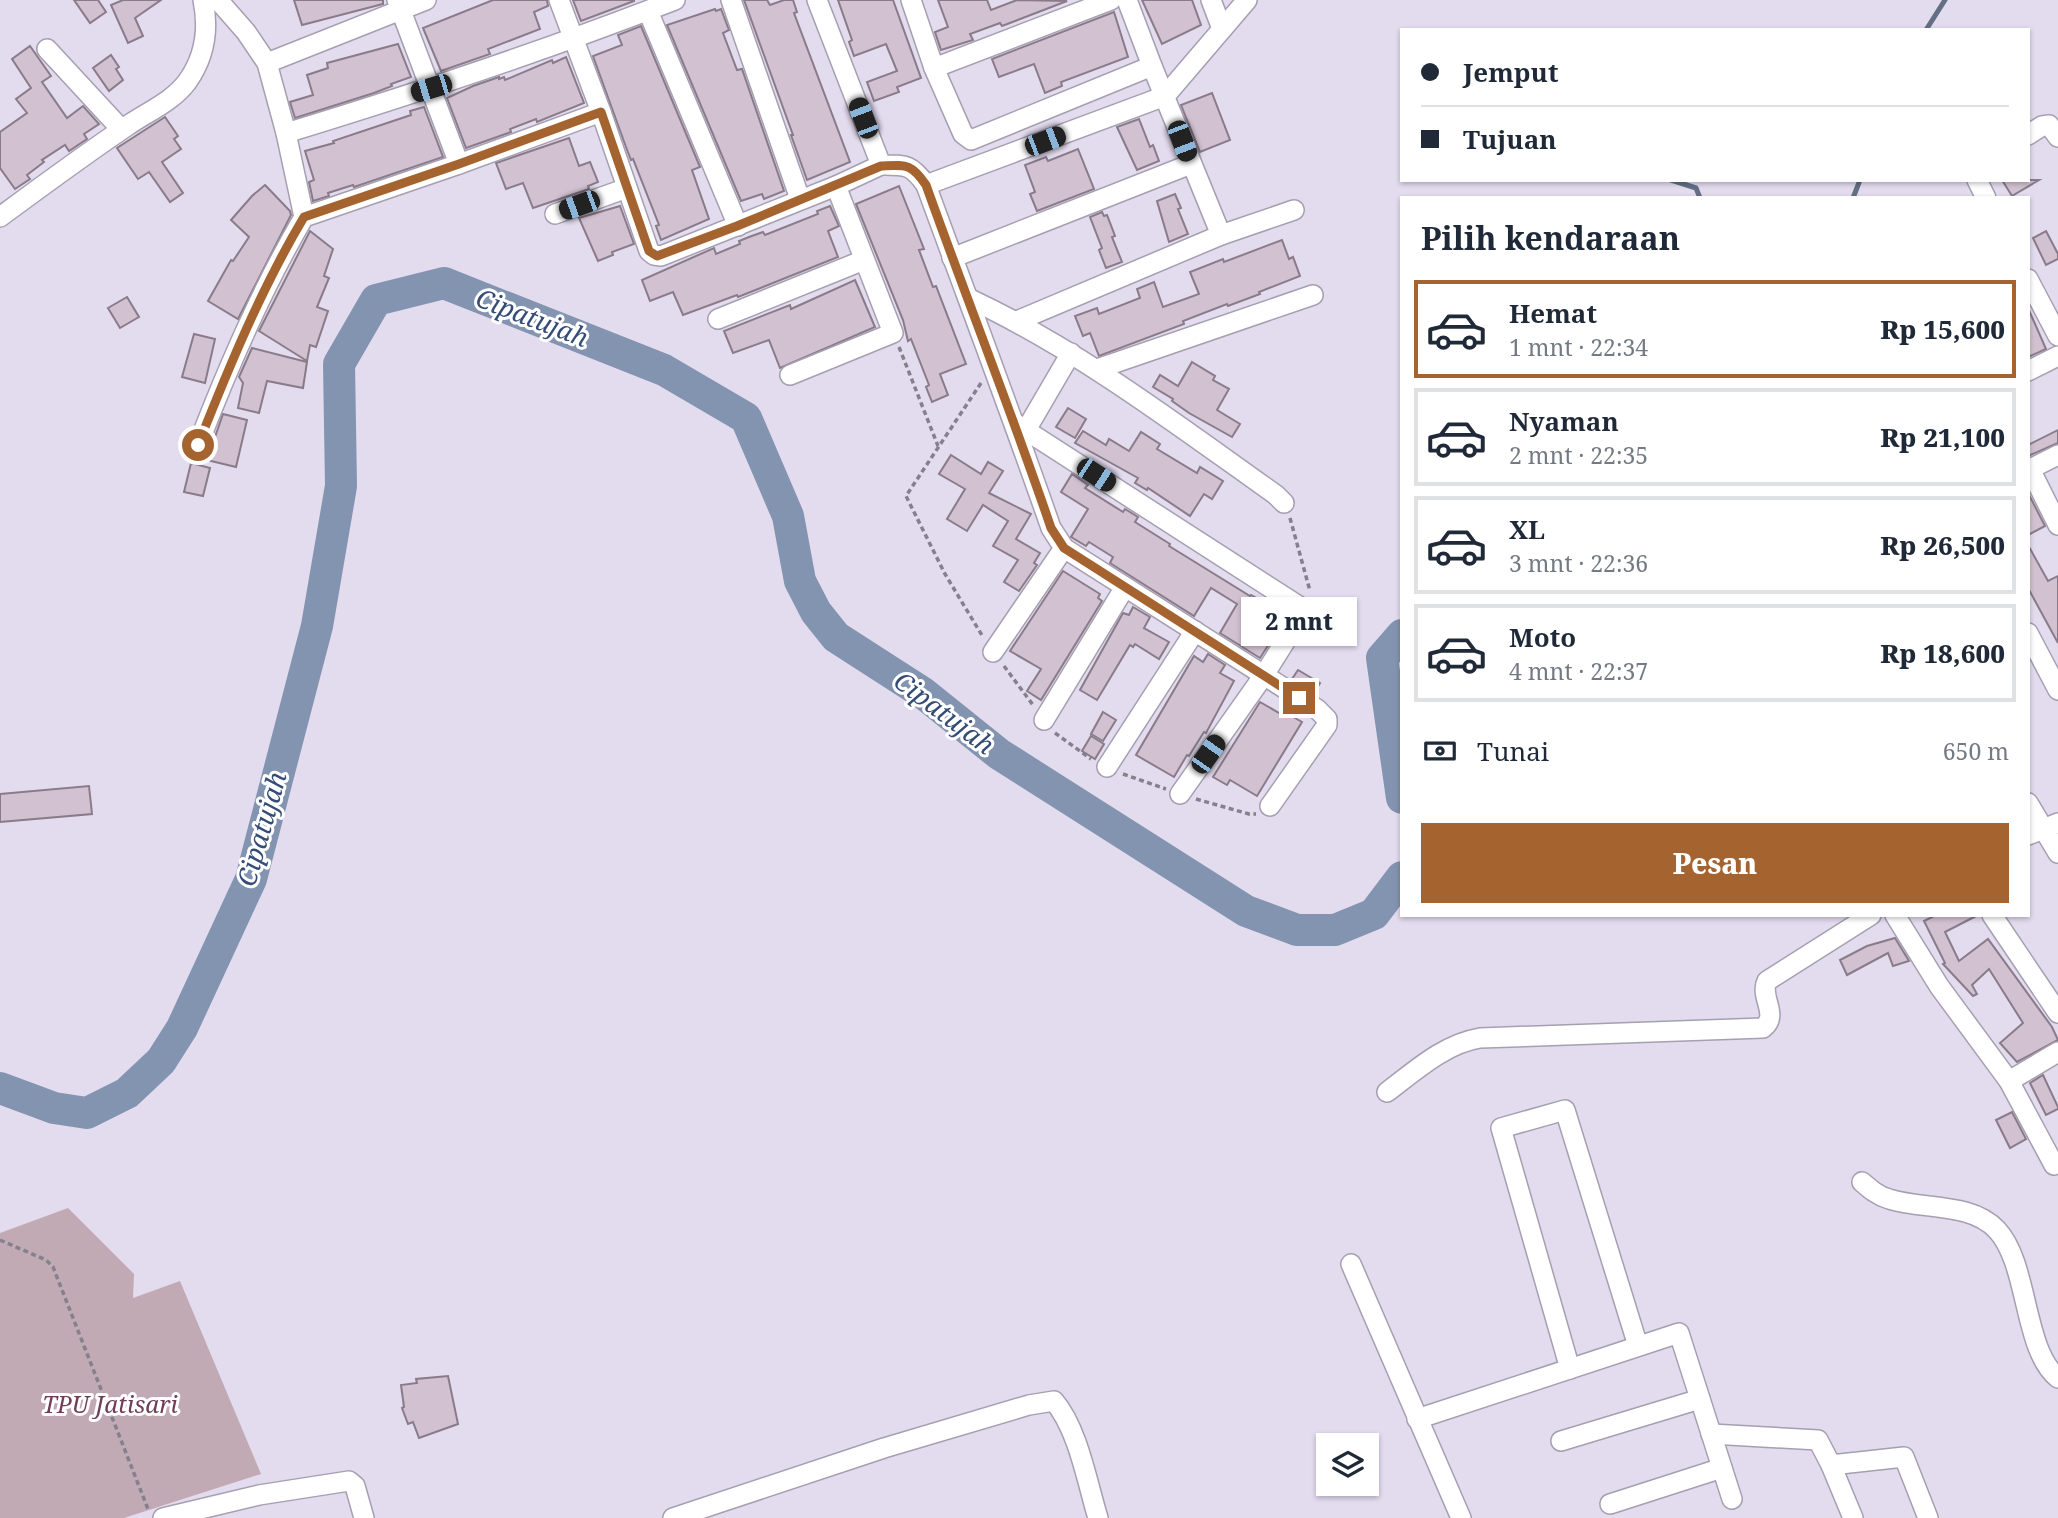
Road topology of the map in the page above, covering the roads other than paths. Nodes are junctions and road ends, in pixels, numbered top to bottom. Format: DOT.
graph roads {
  1 [pos="203,0"];
  2 [pos="218,0"];
  3 [pos="426,0"];
  4 [pos="559,0"];
  5 [pos="675,0"];
  6 [pos="731,0"];
  7 [pos="817,0"];
  8 [pos="911,0"];
  9 [pos="1111,0"];
  10 [pos="1127,0"];
  11 [pos="1211,0"];
  12 [pos="1247,0"];
  13 [pos="399,5"];
  14 [pos="648,11"];
  15 [pos="1222,29"];
  16 [pos="575,39"];
  17 [pos="47,48"];
  18 [pos="267,63"];
  19 [pos="1152,66"];
  20 [pos="934,68"];
  21 [pos="431,88"];
  22 [pos="1165,96"];
  23 [pos="601,112"];
  24 [pos="121,130"];
  25 [pos="286,133"];
  26 [pos="2030,134"];
  27 [pos="2058,137"];
  28 [pos="459,164"];
  29 [pos="1191,164"];
  30 [pos="881,166"];
  31 [pos="926,185"];
  32 [pos="836,186"];
  33 [pos="627,188"];
  34 [pos="800,200"];
  35 [pos="1294,210"];
  36 [pos="555,214"];
  37 [pos="0,217"];
  38 [pos="304,217"];
  39 [pos="737,226"];
  40 [pos="1221,235"];
  41 [pos="952,258"];
  42 [pos="864,260"];
  43 [pos="2030,283"];
  44 [pos="1313,295"];
  45 [pos="968,298"];
  46 [pos="718,318"];
  47 [pos="1017,321"];
  48 [pos="2058,337"];
  49 [pos="1071,354"];
  50 [pos="2058,356"];
  51 [pos="1097,369"];
  52 [pos="2030,370"];
  53 [pos="790,375"];
  54 [pos="1021,427"];
  55 [pos="198,445"];
  56 [pos="2058,455"];
  57 [pos="2030,469"];
  58 [pos="2030,471"];
  59 [pos="1284,503"];
  60 [pos="2058,525"];
  61 [pos="1064,548"];
  62 [pos="1125,587"];
  63 [pos="1195,631"];
  64 [pos="2030,642"];
  65 [pos="993,652"];
  66 [pos="2037,672"];
  67 [pos="1264,675"];
  68 [pos="2058,690"];
  69 [pos="1044,720"];
  70 [pos="1107,767"];
  71 [pos="1180,794"];
  72 [pos="1270,806"];
  73 [pos="2030,806"];
  74 [pos="2043,829"];
  75 [pos="2058,853"];
  76 [pos="1868,917"];
  77 [pos="1896,917"];
  78 [pos="1993,917"];
  79 [pos="2058,1013"];
  80 [pos="2058,1052"];
  81 [pos="2009,1081"];
  82 [pos="1387,1092"];
  83 [pos="2054,1165"];
  84 [pos="1862,1182"];
  85 [pos="1351,1264"];
  86 [pos="1639,1346"];
  87 [pos="1570,1369"];
  88 [pos="2058,1378"];
  89 [pos="1700,1399"];
  90 [pos="1417,1419"];
  91 [pos="1711,1434"];
  92 [pos="1561,1441"];
  93 [pos="1831,1465"];
  94 [pos="1722,1468"];
  95 [pos="1732,1499"];
  96 [pos="1610,1504"];
  97 [pos="163,1518"];
  98 [pos="364,1518"];
  99 [pos="673,1518"];
  100 [pos="1098,1518"];
  101 [pos="1461,1518"];
  102 [pos="1853,1518"];
  103 [pos="1928,1518"];
  1 -- 24 [label="street"];
  2 -- 18 [label="street"];
  3 -- 13 [label="street"];
  4 -- 16 [label="street"];
  5 -- 14 [label="street"];
  6 -- 34 [label="street"];
  7 -- 30 [label="street"];
  8 -- 20 [label="street"];
  9 -- 20 [label="street"];
  10 -- 19 [label="street"];
  11 -- 15 [label="street"];
  12 -- 15 [label="street"];
  13 -- 18 [label="street"];
  13 -- 21 [label="street"];
  14 -- 16 [label="street"];
  14 -- 39 [label="street"];
  15 -- 22 [label="street"];
  16 -- 21 [label="street"];
  16 -- 23 [label="street"];
  17 -- 24 [label="street"];
  18 -- 25 [label="street"];
  19 -- 20 [label="street"];
  19 -- 22 [label="street"];
  21 -- 25 [label="street"];
  21 -- 28 [label="street"];
  22 -- 29 [label="street"];
  22 -- 31 [label="street"];
  23 -- 28 [label="street"];
  23 -- 33 [label="street"];
  24 -- 37 [label="street"];
  25 -- 38 [label="street"];
  26 -- 27 [label="street"];
  28 -- 38 [label="street"];
  29 -- 40 [label="street"];
  29 -- 41 [label="street"];
  30 -- 31 [label="street"];
  30 -- 32 [label="street"];
  31 -- 41 [label="street"];
  32 -- 34 [label="street"];
  32 -- 42 [label="street"];
  33 -- 36 [label="street"];
  33 -- 39 [label="street"];
  34 -- 39 [label="street"];
  35 -- 40 [label="street"];
  38 -- 55 [label="street"];
  40 -- 47 [label="street"];
  41 -- 45 [label="street"];
  42 -- 46 [label="street"];
  42 -- 53 [label="street"];
  43 -- 48 [label="street"];
  44 -- 51 [label="street"];
  45 -- 47 [label="street"];
  45 -- 54 [label="street"];
  47 -- 49 [label="street"];
  49 -- 51 [label="street"];
  49 -- 54 [label="street"];
  50 -- 52 [label="street"];
  51 -- 59 [label="street"];
  54 -- 61 [label="street"];
  54 -- 67 [label="street"];
  56 -- 57 [label="street"];
  58 -- 60 [label="street"];
  61 -- 62 [label="street"];
  61 -- 65 [label="street"];
  62 -- 63 [label="street"];
  62 -- 69 [label="street"];
  63 -- 67 [label="street"];
  63 -- 70 [label="street"];
  64 -- 66 [label="street"];
  66 -- 68 [label="street"];
  67 -- 71 [label="street"];
  67 -- 72 [label="street"];
  73 -- 74 [label="street"];
  74 -- 75 [label="street"];
  76 -- 82 [label="street"];
  77 -- 81 [label="street"];
  78 -- 79 [label="street"];
  80 -- 81 [label="street"];
  81 -- 83 [label="street"];
  84 -- 88 [label="street"];
  85 -- 90 [label="street"];
  86 -- 87 [label="street"];
  86 -- 87 [label="street"];
  86 -- 89 [label="street"];
  87 -- 90 [label="street"];
  89 -- 91 [label="street"];
  89 -- 92 [label="street"];
  90 -- 101 [label="street"];
  91 -- 93 [label="street"];
  91 -- 94 [label="street"];
  93 -- 102 [label="street"];
  93 -- 103 [label="street"];
  94 -- 95 [label="street"];
  94 -- 96 [label="street"];
  97 -- 98 [label="street"];
  99 -- 100 [label="street"];
}
